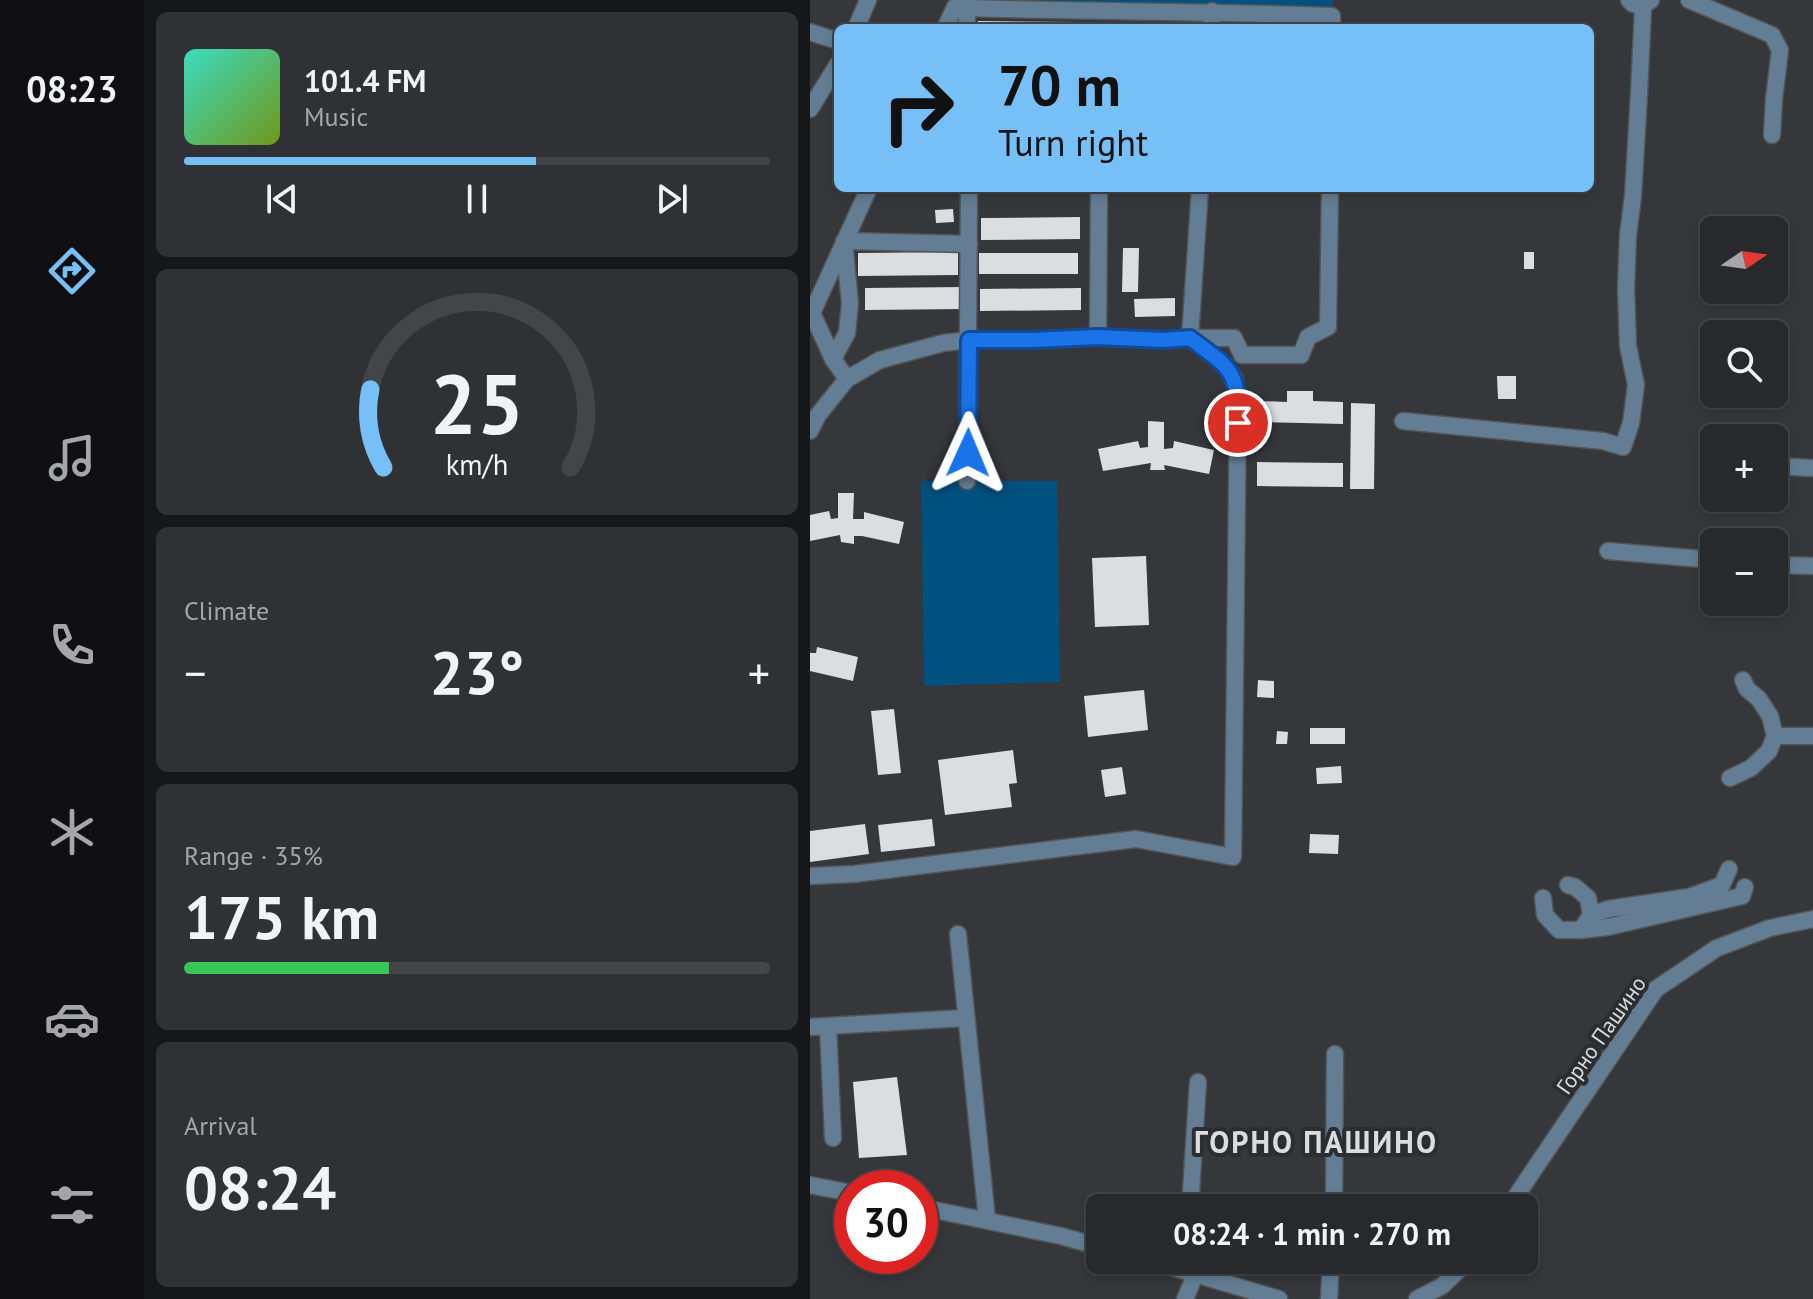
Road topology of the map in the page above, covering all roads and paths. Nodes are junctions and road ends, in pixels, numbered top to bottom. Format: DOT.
graph roads {
  1 [pos="868,0"];
  2 [pos="1689,0"];
  3 [pos="1641,2"];
  4 [pos="967,8"];
  5 [pos="1100,20"];
  6 [pos="1211,20"];
  7 [pos="858,24"];
  8 [pos="947,24"];
  9 [pos="967,24"];
  10 [pos="1332,24"];
  11 [pos="810,32"];
  12 [pos="834,40"];
  13 [pos="834,70"];
  14 [pos="810,109"];
  15 [pos="1772,135"];
  16 [pos="867,192"];
  17 [pos="969,192"];
  18 [pos="1099,192"];
  19 [pos="1200,192"];
  20 [pos="1330,192"];
  21 [pos="844,241"];
  22 [pos="969,244"];
  23 [pos="1098,337"];
  24 [pos="1190,338"];
  25 [pos="969,340"];
  26 [pos="833,359"];
  27 [pos="847,379"];
  28 [pos="1403,421"];
  29 [pos="810,431"];
  30 [pos="1788,467"];
  31 [pos="1813,468"];
  32 [pos="967,481"];
  33 [pos="1608,551"];
  34 [pos="1700,559"];
  35 [pos="1788,565"];
  36 [pos="1813,566"];
  37 [pos="1743,680"];
  38 [pos="1775,736"];
  39 [pos="1813,736"];
  40 [pos="1730,778"];
  41 [pos="1729,869"];
  42 [pos="810,876"];
  43 [pos="1568,885"];
  44 [pos="1745,887"];
  45 [pos="1543,898"];
  46 [pos="1591,915"];
  47 [pos="1813,919"];
  48 [pos="1581,930"];
  49 [pos="958,934"];
  50 [pos="965,1018"];
  51 [pos="828,1026"];
  52 [pos="810,1027"];
  53 [pos="1335,1054"];
  54 [pos="1198,1082"];
  55 [pos="833,1138"];
  56 [pos="810,1185"];
  57 [pos="834,1190"];
  58 [pos="1191,1194"];
  59 [pos="1335,1194"];
  60 [pos="1517,1194"];
  61 [pos="938,1210"];
  62 [pos="987,1220"];
  63 [pos="1086,1244"];
  64 [pos="1186,1274"];
  65 [pos="1206,1274"];
  66 [pos="1330,1274"];
  67 [pos="1454,1274"];
  68 [pos="1185,1299"];
  69 [pos="1279,1299"];
  70 [pos="1329,1299"];
  71 [pos="1417,1299"];
  1 -- 7 [label="street"];
  2 -- 15 [label="street"];
  3 -- 28 [label="street"];
  4 -- 5 [label="street"];
  4 -- 8 [label="street"];
  4 -- 9 [label="street"];
  5 -- 6 [label="street"];
  6 -- 10 [label="street"];
  11 -- 12 [label="street"];
  13 -- 14 [label="street"];
  16 -- 21 [label="street"];
  17 -- 22 [label="street"];
  18 -- 23 [label="street"];
  19 -- 24 [label="street"];
  20 -- 24 [label="street"];
  21 -- 22 [label="street"];
  21 -- 26 [label="street"];
  21 -- 26 [label="street"];
  22 -- 25 [label="street"];
  23 -- 24 [label="street"];
  23 -- 25 [label="street"];
  24 -- 42 [label="street"];
  25 -- 27 [label="street"];
  25 -- 32 [label="street"];
  26 -- 27 [label="street"];
  27 -- 29 [label="street"];
  30 -- 31 [label="street"];
  33 -- 34 [label="street"];
  35 -- 36 [label="street"];
  37 -- 38 [label="street"];
  38 -- 39 [label="street"];
  38 -- 40 [label="street"];
  41 -- 46 [label="street"];
  43 -- 46 [label="street"];
  44 -- 48 [label="street"];
  45 -- 48 [label="street"];
  46 -- 48 [label="street"];
  47 -- 60 [label="street, Горно Пашино"];
  49 -- 50 [label="street"];
  50 -- 51 [label="street"];
  50 -- 62 [label="street"];
  51 -- 52 [label="street"];
  51 -- 55 [label="street"];
  53 -- 59 [label="street"];
  54 -- 58 [label="street"];
  56 -- 57 [label="street"];
  61 -- 62 [label="street"];
  62 -- 63 [label="street"];
  64 -- 68 [label="street"];
  65 -- 69 [label="street"];
  66 -- 70 [label="street"];
  67 -- 71 [label="street"];
}
